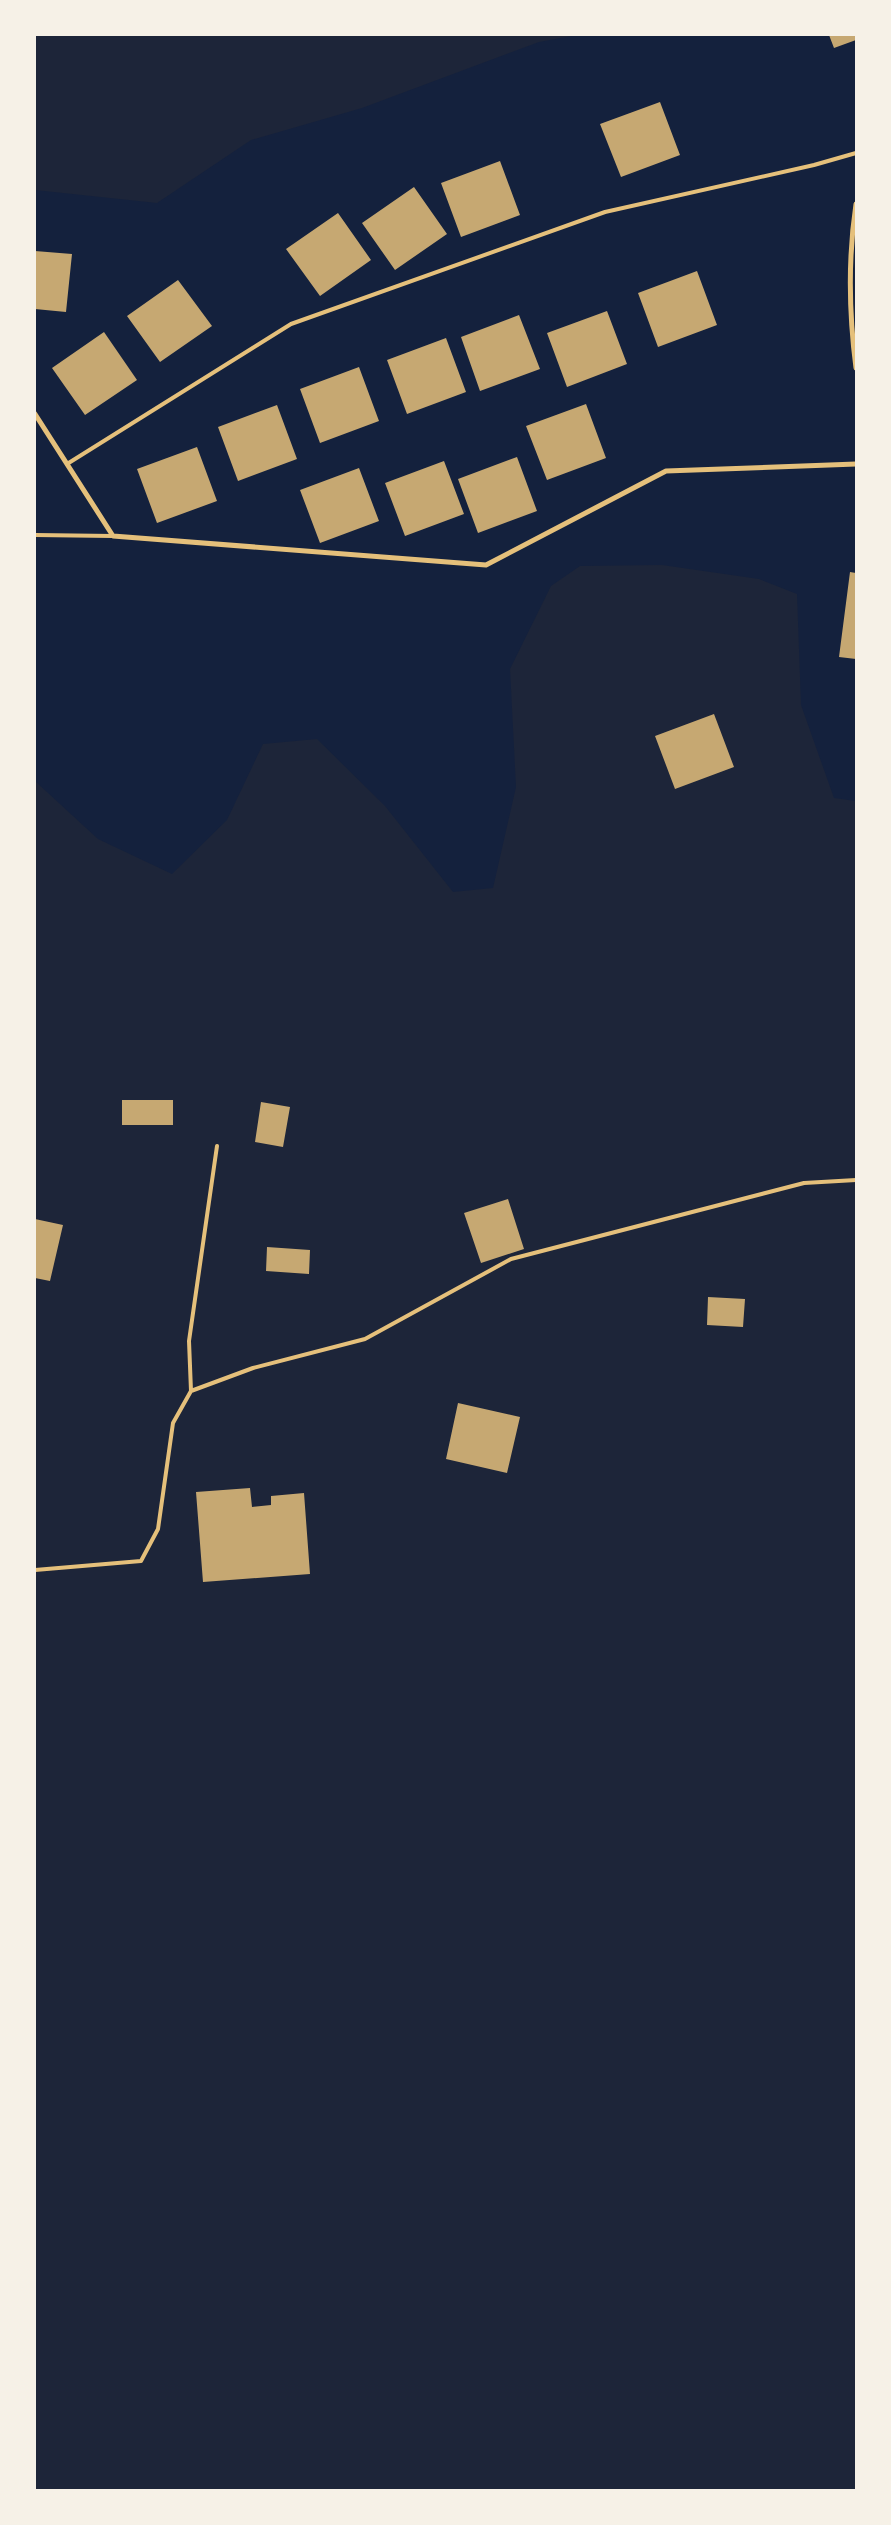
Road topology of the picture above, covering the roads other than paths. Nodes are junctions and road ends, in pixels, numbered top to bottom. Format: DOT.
graph roads {
  1 [pos="856,153"];
  2 [pos="856,204"];
  3 [pos="856,368"];
  4 [pos="35,414"];
  5 [pos="68,464"];
  6 [pos="856,464"];
  7 [pos="35,535"];
  8 [pos="113,536"];
  9 [pos="217,1146"];
  10 [pos="856,1180"];
  11 [pos="191,1391"];
  12 [pos="35,1570"];
  1 -- 5 [label="lane"];
  2 -- 3 [label="street"];
  4 -- 5 [label="street"];
  5 -- 8 [label="street"];
  6 -- 8 [label="street"];
  7 -- 8 [label="lane"];
  9 -- 11 [label="lane"];
  10 -- 11 [label="lane"];
  11 -- 12 [label="lane"];
}
